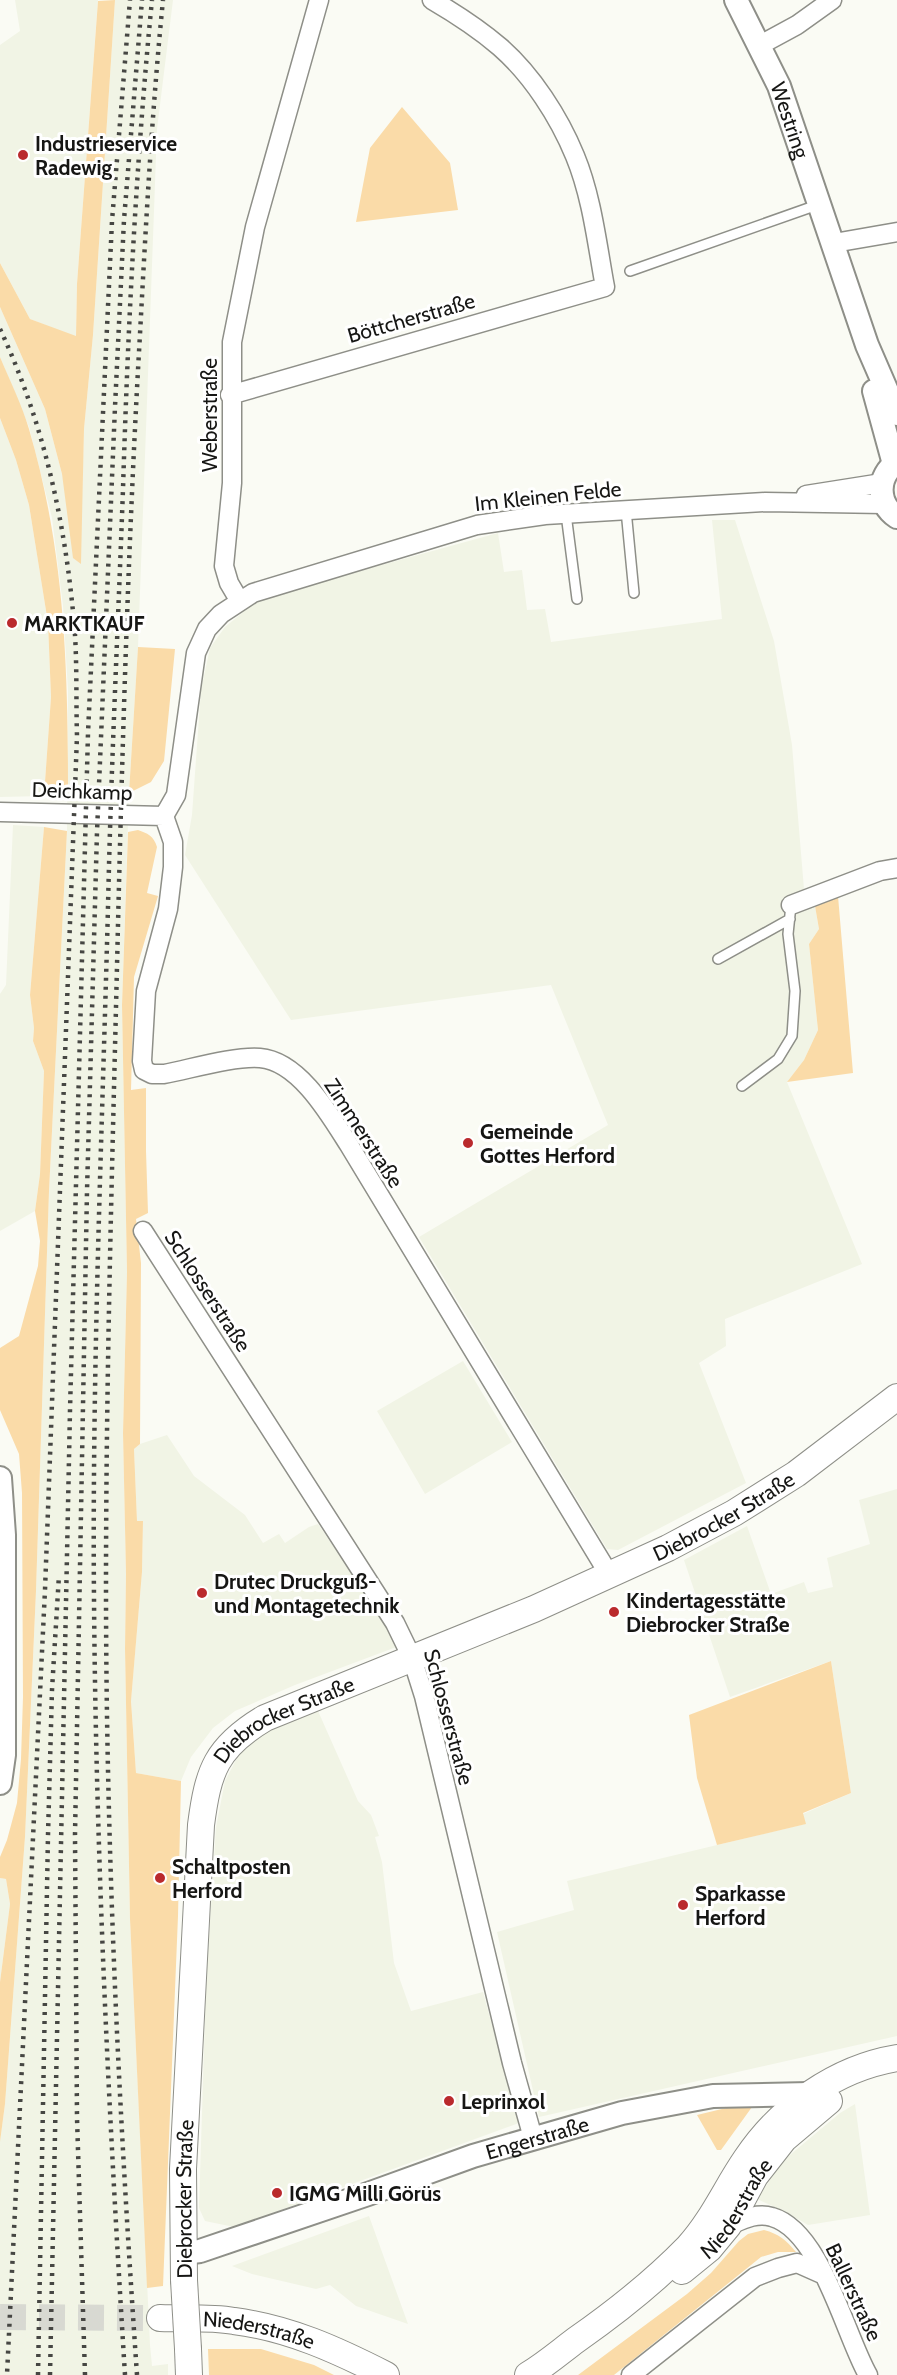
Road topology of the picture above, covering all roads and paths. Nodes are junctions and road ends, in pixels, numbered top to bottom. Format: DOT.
graph roads {
  1 [pos="319,0"];
  2 [pos="432,0"];
  3 [pos="736,0"];
  4 [pos="832,0"];
  5 [pos="760,45"];
  6 [pos="821,204"];
  7 [pos="897,232"];
  8 [pos="834,243"];
  9 [pos="630,272"];
  10 [pos="867,345"];
  11 [pos="230,395"];
  12 [pos="897,414"];
  13 [pos="896,463"];
  14 [pos="888,501"];
  15 [pos="626,510"];
  16 [pos="566,514"];
  17 [pos="634,593"];
  18 [pos="577,599"];
  19 [pos="239,600"];
  20 [pos="0,812"];
  21 [pos="164,816"];
  22 [pos="897,868"];
  23 [pos="790,912"];
  24 [pos="718,959"];
  25 [pos="742,1086"];
  26 [pos="143,1231"];
  27 [pos="897,1397"];
  28 [pos="0,1478"];
  29 [pos="2,1536"];
  30 [pos="610,1576"];
  31 [pos="412,1658"];
  32 [pos="0,1783"];
  33 [pos="897,2058"];
  34 [pos="897,2062"];
  35 [pos="821,2096"];
  36 [pos="533,2138"];
  37 [pos="728,2226"];
  38 [pos="184,2253"];
  39 [pos="824,2275"];
  40 [pos="628,2302"];
  41 [pos="160,2318"];
  42 [pos="189,2375"];
  43 [pos="386,2375"];
  44 [pos="528,2375"];
  45 [pos="631,2375"];
  46 [pos="868,2375"];
  1 -- 11 [label="street, Weberstraße"];
  2 -- 11 [label="street, Böttcherstraße"];
  3 -- 5 [label="street, Westring"];
  4 -- 5 [label="street"];
  5 -- 6 [label="street, Westring"];
  6 -- 8 [label="street, Westring"];
  6 -- 9 [label="lane"];
  7 -- 8 [label="street"];
  8 -- 10 [label="street, Westring"];
  10 -- 12 [label="street, Westring"];
  10 -- 13 [label="street, Westring"];
  11 -- 19 [label="street, Weberstraße"];
  13 -- 14 [label="street"];
  14 -- 15 [label="street, Im Kleinen Felde"];
  15 -- 16 [label="street, Im Kleinen Felde"];
  15 -- 17 [label="lane"];
  16 -- 18 [label="lane"];
  16 -- 19 [label="street, Im Kleinen Felde"];
  19 -- 21 [label="street"];
  20 -- 21 [label="street, Deichkamp"];
  21 -- 30 [label="street, Zimmerstraße"];
  22 -- 23 [label="street"];
  23 -- 24 [label="lane"];
  23 -- 25 [label="lane"];
  26 -- 31 [label="street, Schlosserstraße"];
  27 -- 30 [label="main road, Diebrocker Straße"];
  28 -- 29 [label="street"];
  29 -- 32 [label="street"];
  30 -- 31 [label="main road, Diebrocker Straße"];
  31 -- 36 [label="street, Schlosserstraße"];
  31 -- 38 [label="main road, Diebrocker Straße"];
  33 -- 35 [label="main road, Engerstraße"];
  34 -- 35 [label="main road, Engerstraße"];
  35 -- 36 [label="street, Engerstraße"];
  35 -- 37 [label="main road, Niederstraße"];
  35 -- 40 [label="main road, Niederstraße"];
  36 -- 38 [label="street, Engerstraße"];
  37 -- 39 [label="street, Ballerstraße"];
  37 -- 40 [label="main road, Niederstraße"];
  38 -- 42 [label="main road, Diebrocker Straße, bridge"];
  39 -- 45 [label="street"];
  39 -- 46 [label="street, Ballerstraße"];
  40 -- 44 [label="main road, Niederstraße"];
  41 -- 43 [label="main road, Niederstraße"];
}
